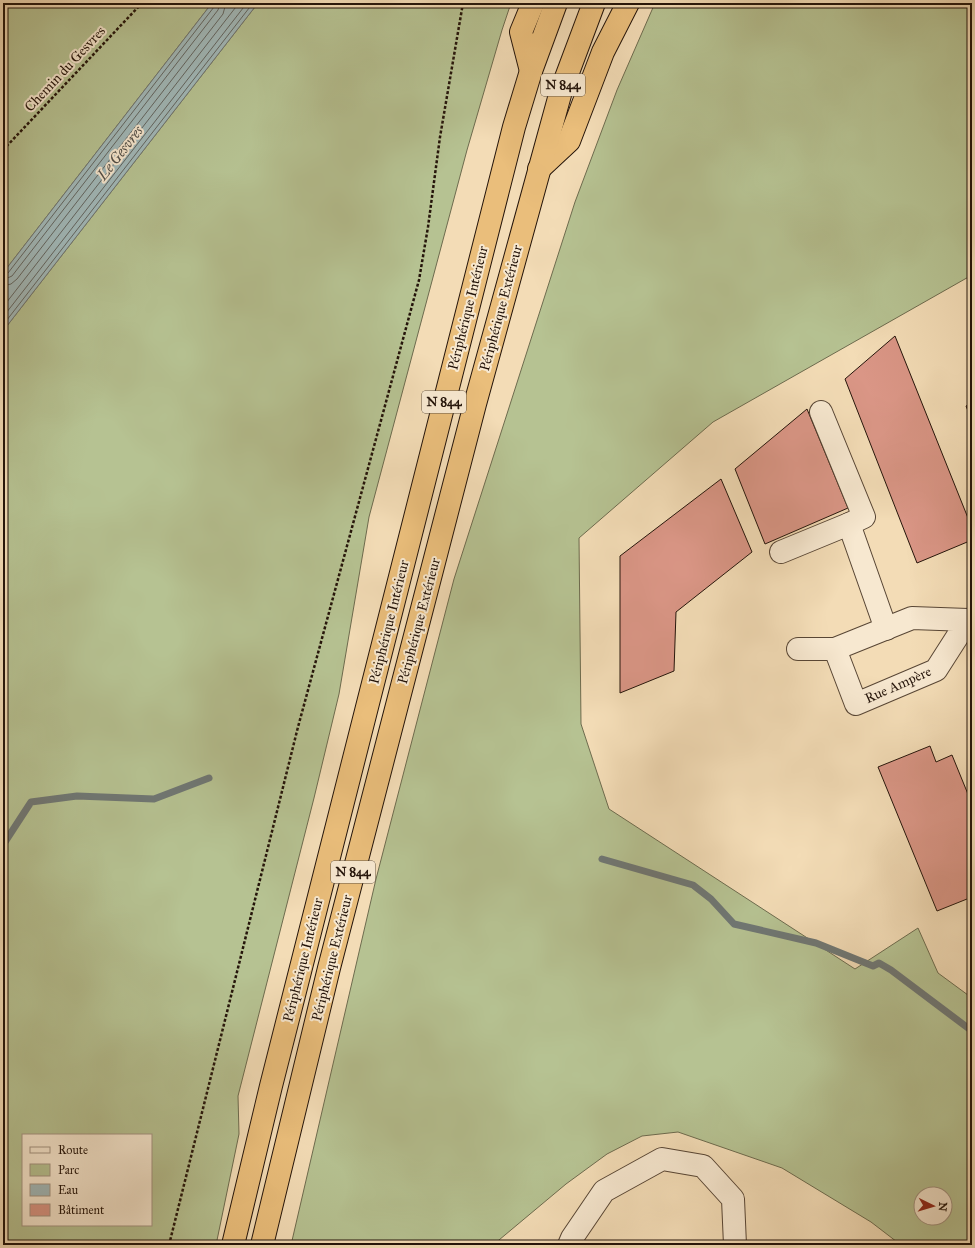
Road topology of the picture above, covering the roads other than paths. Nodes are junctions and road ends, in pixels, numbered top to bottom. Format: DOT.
graph roads {
  1 [pos="533,3"];
  2 [pos="556,3"];
  3 [pos="594,3"];
  4 [pos="628,3"];
  5 [pos="531,71"];
  6 [pos="538,170"];
  7 [pos="821,412"];
  8 [pos="849,524"];
  9 [pos="781,552"];
  10 [pos="970,620"];
  11 [pos="886,629"];
  12 [pos="798,649"];
  13 [pos="836,649"];
  14 [pos="233,1245"];
  15 [pos="262,1245"];
  16 [pos="569,1245"];
  17 [pos="735,1245"];
  1 -- 5 [label="highway"];
  2 -- 5 [label="highway, Périphérique Intérieur / N 844"];
  3 -- 6 [label="highway, Périphérique Extérieur / N 844"];
  4 -- 6 [label="highway"];
  5 -- 14 [label="highway, Périphérique Intérieur / N 844"];
  6 -- 15 [label="highway, Périphérique Extérieur / N 844"];
  7 -- 8 [label="street"];
  8 -- 9 [label="street"];
  8 -- 11 [label="street"];
  10 -- 11 [label="street, Rue Ampère"];
  10 -- 13 [label="street, Rue Ampère"];
  11 -- 13 [label="street, Rue Ampère"];
  12 -- 13 [label="street"];
  16 -- 17 [label="street"];
}
